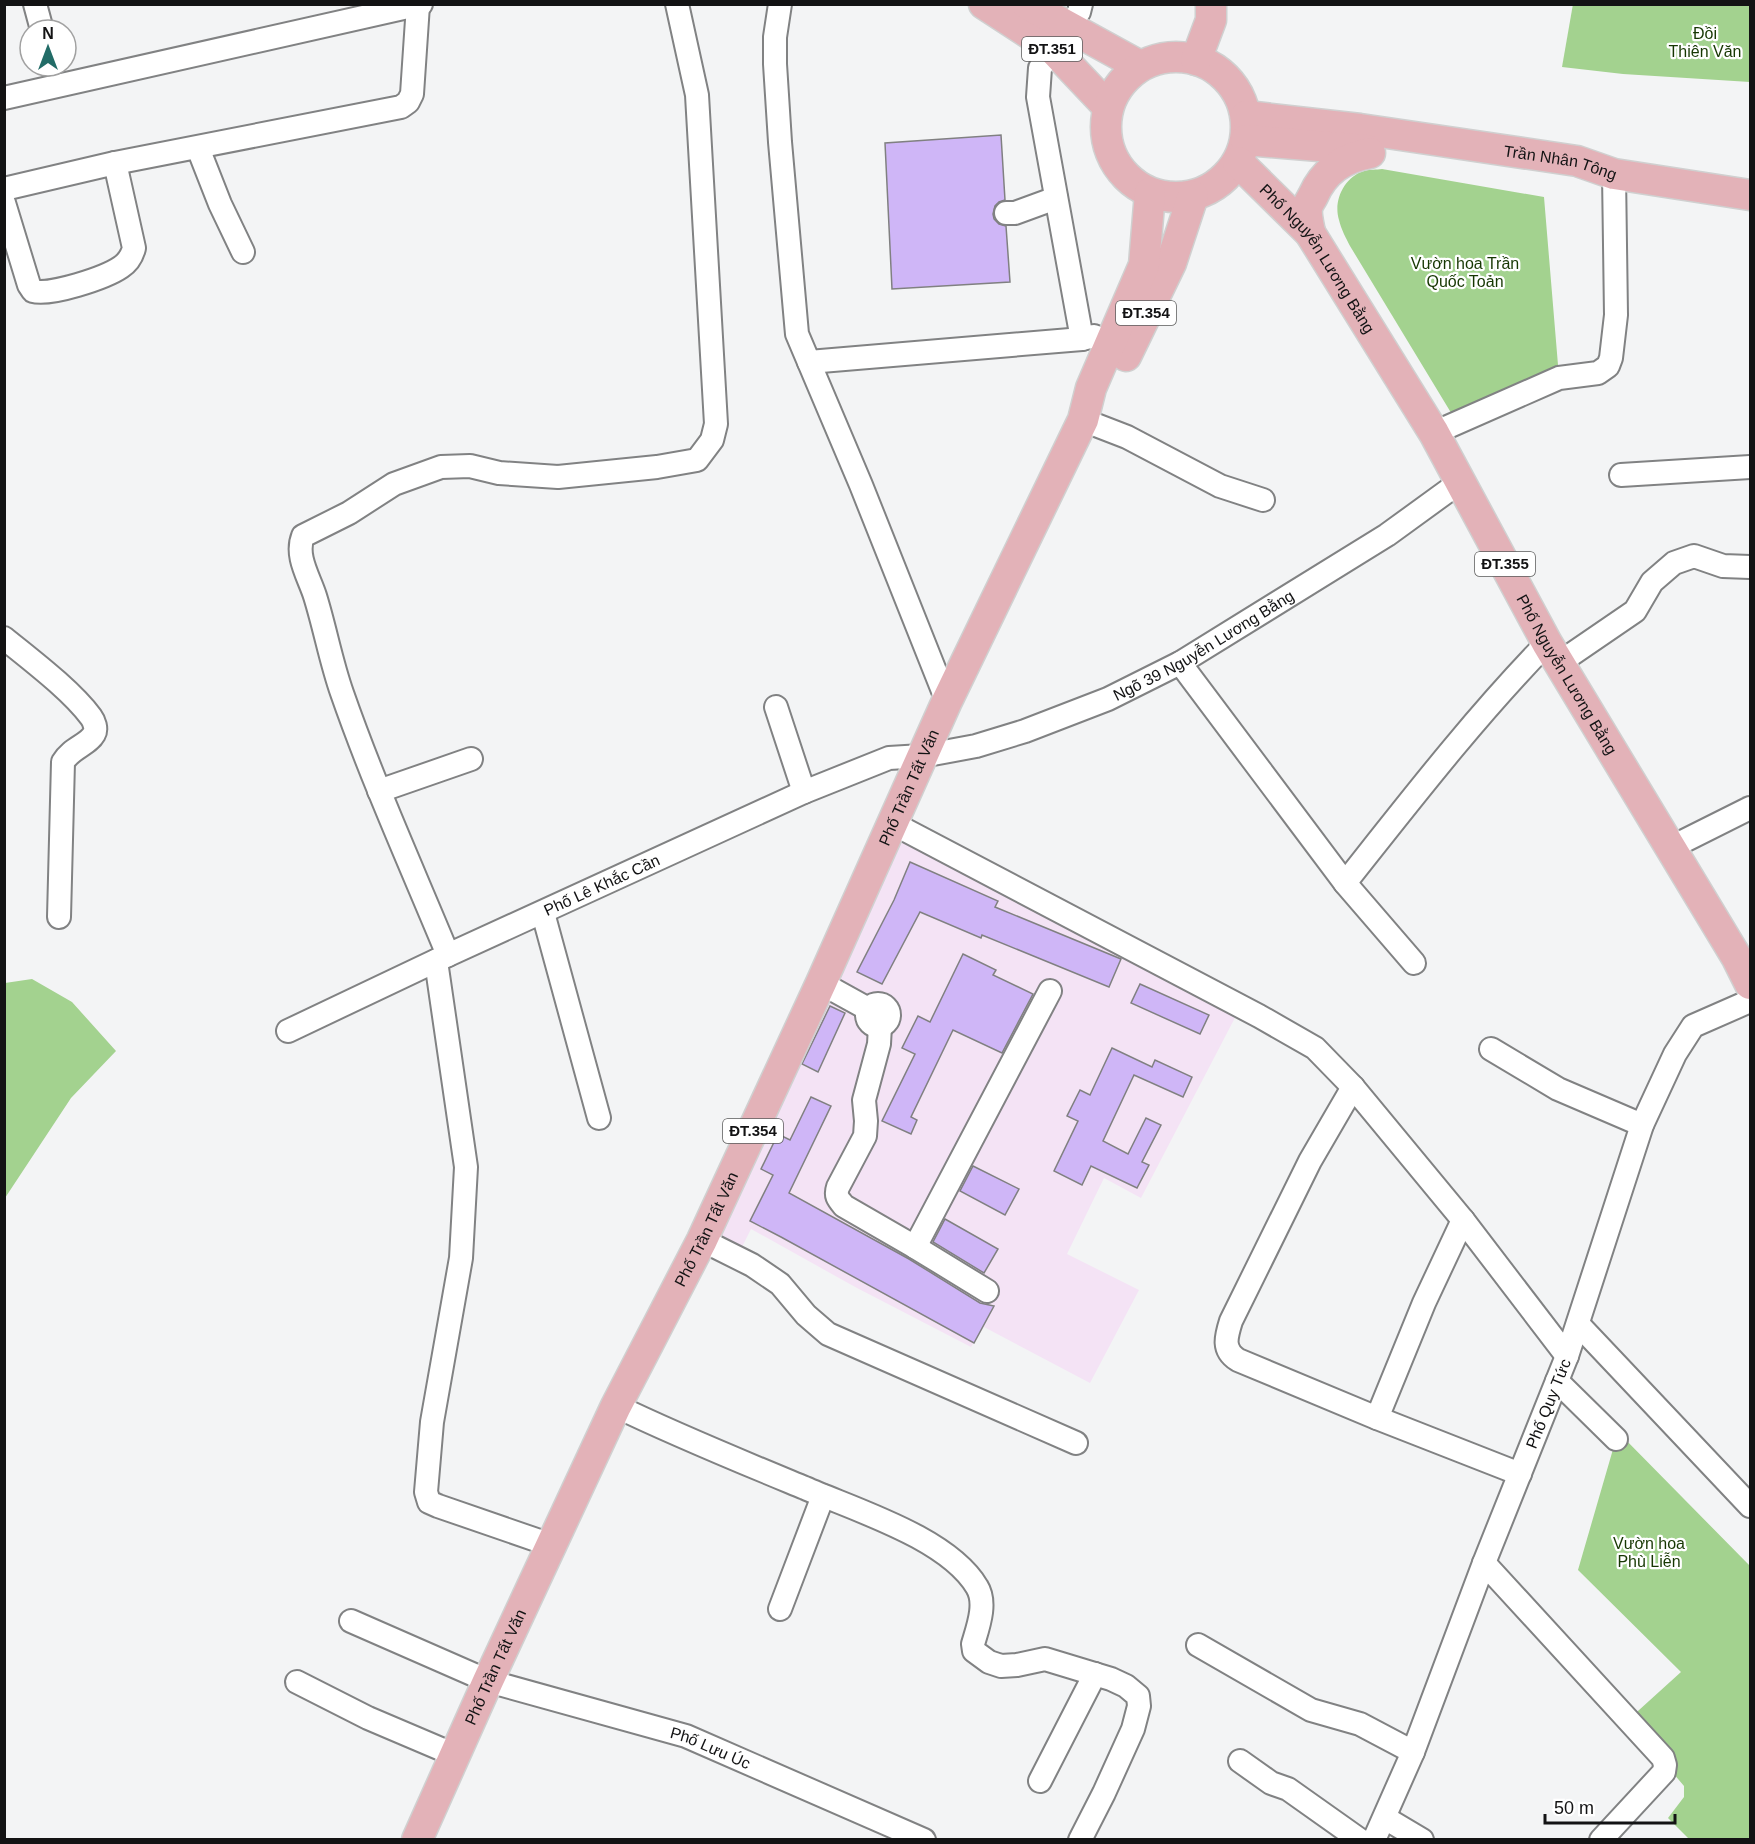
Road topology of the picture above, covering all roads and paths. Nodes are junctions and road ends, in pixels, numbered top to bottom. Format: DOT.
graph roads {
  1 [pos="677,4"];
  2 [pos="780,4"];
  3 [pos="984,4"];
  4 [pos="1027,4"];
  5 [pos="1211,4"];
  6 [pos="420,5"];
  7 [pos="1068,27"];
  8 [pos="1196,60"];
  9 [pos="1140,66"];
  10 [pos="78,70"];
  11 [pos="47,78"];
  12 [pos="4,98"];
  13 [pos="1108,107"];
  14 [pos="1243,139"];
  15 [pos="198,148"];
  16 [pos="1378,151"];
  17 [pos="115,163"];
  18 [pos="1614,174"];
  19 [pos="4,189"];
  20 [pos="1150,193"];
  21 [pos="1750,195"];
  22 [pos="1193,196"];
  23 [pos="1056,198"];
  24 [pos="4,203"];
  25 [pos="1005,213"];
  26 [pos="1310,233"];
  27 [pos="9,239"];
  28 [pos="243,252"];
  29 [pos="1116,331"];
  30 [pos="1082,339"];
  31 [pos="809,362"];
  32 [pos="1083,420"];
  33 [pos="1434,433"];
  34 [pos="1750,467"];
  35 [pos="1621,475"];
  36 [pos="1460,482"];
  37 [pos="1263,500"];
  38 [pos="1750,567"];
  39 [pos="4,638"];
  40 [pos="1553,653"];
  41 [pos="1180,663"];
  42 [pos="947,701"];
  43 [pos="776,707"];
  44 [pos="922,756"];
  45 [pos="471,759"];
  46 [pos="379,791"];
  47 [pos="804,792"];
  48 [pos="1750,808"];
  49 [pos="892,823"];
  50 [pos="1670,848"];
  51 [pos="1345,883"];
  52 [pos="543,913"];
  53 [pos="59,917"];
  54 [pos="442,958"];
  55 [pos="1414,963"];
  56 [pos="1746,964"];
  57 [pos="821,983"];
  58 [pos="1050,991"];
  59 [pos="1750,1001"];
  60 [pos="288,1031"];
  61 [pos="1491,1049"];
  62 [pos="1353,1087"];
  63 [pos="599,1118"];
  64 [pos="1642,1125"];
  65 [pos="1462,1220"];
  66 [pos="702,1240"];
  67 [pos="915,1247"];
  68 [pos="987,1291"];
  69 [pos="1578,1324"];
  70 [pos="1567,1356"];
  71 [pos="1557,1381"];
  72 [pos="616,1406"];
  73 [pos="1377,1418"];
  74 [pos="1616,1439"];
  75 [pos="1076,1443"];
  76 [pos="1520,1474"];
  77 [pos="823,1496"];
  78 [pos="1750,1506"];
  79 [pos="551,1545"];
  80 [pos="1484,1563"];
  81 [pos="780,1609"];
  82 [pos="351,1621"];
  83 [pos="1197,1645"];
  84 [pos="1095,1674"];
  85 [pos="488,1681"];
  86 [pos="297,1682"];
  87 [pos="1413,1752"];
  88 [pos="455,1755"];
  89 [pos="1240,1761"];
  90 [pos="1040,1781"];
  91 [pos="1385,1818"];
  92 [pos="417,1839"];
  93 [pos="924,1839"];
  94 [pos="1080,1839"];
  95 [pos="1360,1839"];
  96 [pos="1374,1839"];
  97 [pos="1422,1839"];
  98 [pos="1601,1839"];
  1 -- 46 [label="street"];
  2 -- 31 [label="street"];
  3 -- 7 [label="main road, ĐT.351"];
  4 -- 7 [label="main road, ĐT.351"];
  5 -- 8 [label="main road"];
  6 -- 10 [label="street"];
  6 -- 15 [label="street"];
  7 -- 9 [label="main road, ĐT.351"];
  7 -- 13 [label="main road, ĐT.351"];
  7 -- 23 [label="street"];
  8 -- 9 [label="main road"];
  8 -- 14 [label="main road"];
  9 -- 13 [label="main road"];
  11 -- 12 [label="street"];
  13 -- 20 [label="main road"];
  14 -- 16 [label="main road, Trần Nhân Tông"];
  14 -- 18 [label="main road, Trần Nhân Tông"];
  14 -- 22 [label="main road"];
  14 -- 26 [label="main road, Phố Nguyễn Lương Bằng / ĐT.355"];
  15 -- 17 [label="street"];
  15 -- 28 [label="street"];
  16 -- 18 [label="main road, Trần Nhân Tông"];
  16 -- 26 [label="main road"];
  17 -- 19 [label="street"];
  17 -- 27 [label="street"];
  18 -- 21 [label="main road"];
  18 -- 33 [label="street"];
  20 -- 22 [label="main road"];
  20 -- 29 [label="main road, Phố Trần Tất Văn / ĐT.354"];
  22 -- 32 [label="main road, Phố Trần Tất Văn / ĐT.354"];
  23 -- 25 [label="street"];
  23 -- 30 [label="street"];
  24 -- 27 [label="street"];
  26 -- 33 [label="main road, Phố Nguyễn Lương Bằng / ĐT.355"];
  29 -- 30 [label="street"];
  29 -- 32 [label="main road, Phố Trần Tất Văn / ĐT.354"];
  30 -- 31 [label="street"];
  31 -- 42 [label="street"];
  32 -- 37 [label="street"];
  32 -- 42 [label="main road, Phố Trần Tất Văn / ĐT.354"];
  33 -- 36 [label="main road, Phố Nguyễn Lương Bằng / ĐT.355"];
  34 -- 35 [label="street"];
  36 -- 40 [label="main road, Phố Nguyễn Lương Bằng / ĐT.355"];
  36 -- 41 [label="street, Ngõ 39 Nguyễn Lương Bằng"];
  38 -- 40 [label="street"];
  39 -- 53 [label="street"];
  40 -- 50 [label="main road, Phố Nguyễn Lương Bằng / ĐT.355"];
  40 -- 51 [label="street"];
  41 -- 44 [label="street, Ngõ 39 Nguyễn Lương Bằng"];
  41 -- 51 [label="street"];
  42 -- 44 [label="main road, Phố Trần Tất Văn / ĐT.354"];
  43 -- 47 [label="street"];
  44 -- 47 [label="street, Phố Lê Khắc Cần"];
  44 -- 49 [label="main road, Phố Trần Tất Văn / ĐT.354"];
  45 -- 46 [label="street"];
  46 -- 54 [label="street"];
  47 -- 52 [label="street, Phố Lê Khắc Cần"];
  48 -- 50 [label="street"];
  49 -- 57 [label="main road, Phố Trần Tất Văn / ĐT.354"];
  49 -- 62 [label="street"];
  50 -- 56 [label="main road, Phố Nguyễn Lương Bằng / ĐT.355"];
  51 -- 55 [label="street"];
  52 -- 54 [label="street, Phố Lê Khắc Cần"];
  52 -- 63 [label="street"];
  54 -- 60 [label="street, Phố Lê Khắc Cần"];
  54 -- 79 [label="street"];
  57 -- 66 [label="main road, Phố Trần Tất Văn / ĐT.354"];
  57 -- 67 [label="street"];
  58 -- 67 [label="street"];
  59 -- 64 [label="street, Phố Quy Tức"];
  61 -- 64 [label="street"];
  62 -- 65 [label="street"];
  62 -- 73 [label="street"];
  64 -- 69 [label="street, Phố Quy Tức"];
  65 -- 70 [label="street"];
  65 -- 73 [label="street"];
  66 -- 72 [label="main road, Phố Trần Tất Văn / ĐT.354"];
  66 -- 75 [label="street"];
  67 -- 68 [label="street"];
  69 -- 70 [label="street, Phố Quy Tức"];
  69 -- 78 [label="street"];
  70 -- 71 [label="street, Phố Quy Tức"];
  71 -- 74 [label="street"];
  71 -- 76 [label="street, Phố Quy Tức"];
  72 -- 77 [label="street"];
  72 -- 79 [label="main road, Phố Trần Tất Văn / ĐT.354"];
  73 -- 76 [label="street"];
  76 -- 80 [label="street, Phố Quy Tức"];
  77 -- 81 [label="street"];
  77 -- 84 [label="street"];
  79 -- 85 [label="main road, Phố Trần Tất Văn / ĐT.354"];
  80 -- 87 [label="street, Phố Quy Tức"];
  80 -- 98 [label="street"];
  82 -- 85 [label="street, Phố Lưu Úc"];
  83 -- 87 [label="street"];
  84 -- 90 [label="street"];
  84 -- 94 [label="street"];
  85 -- 88 [label="main road, Phố Trần Tất Văn / ĐT.354"];
  85 -- 93 [label="street, Phố Lưu Úc"];
  86 -- 88 [label="street"];
  87 -- 91 [label="street, Phố Quy Tức"];
  88 -- 92 [label="main road, Phố Trần Tất Văn / ĐT.354"];
  89 -- 95 [label="street"];
  91 -- 96 [label="street, Phố Quy Tức"];
  91 -- 97 [label="street"];
}
